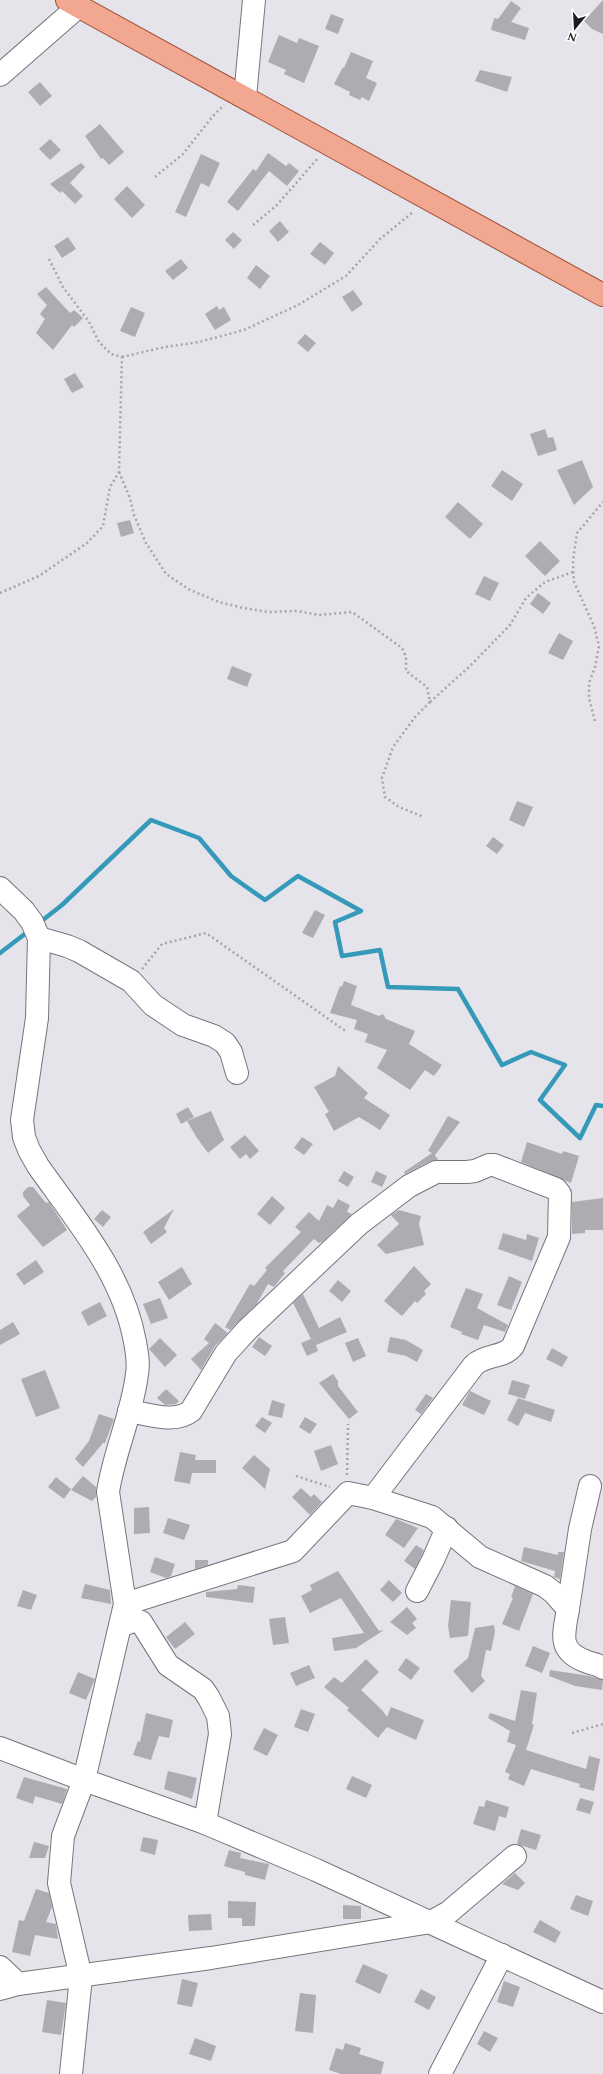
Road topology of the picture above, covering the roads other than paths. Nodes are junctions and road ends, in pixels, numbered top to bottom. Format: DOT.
graph roads {
  1 [pos="254,0"];
  2 [pos="73,3"];
  3 [pos="0,75"];
  4 [pos="241,95"];
  5 [pos="603,295"];
  6 [pos="0,888"];
  7 [pos="39,938"];
  8 [pos="237,1073"];
  9 [pos="129,1411"];
  10 [pos="590,1486"];
  11 [pos="373,1498"];
  12 [pos="447,1528"];
  13 [pos="417,1592"];
  14 [pos="125,1604"];
  15 [pos="568,1609"];
  16 [pos="120,1626"];
  17 [pos="603,1668"];
  18 [pos="0,1748"];
  19 [pos="84,1780"];
  20 [pos="205,1823"];
  21 [pos="515,1856"];
  22 [pos="431,1922"];
  23 [pos="502,1955"];
  24 [pos="0,1967"];
  25 [pos="82,1976"];
  26 [pos="9,1987"];
  27 [pos="603,2002"];
  28 [pos="71,2074"];
  29 [pos="440,2074"];
  1 -- 4 [label="street"];
  2 -- 3 [label="street"];
  2 -- 4 [label="main road"];
  4 -- 5 [label="main road"];
  6 -- 7 [label="street"];
  7 -- 8 [label="street"];
  7 -- 9 [label="street"];
  9 -- 11 [label="street"];
  9 -- 14 [label="street"];
  10 -- 15 [label="street"];
  11 -- 12 [label="street"];
  11 -- 14 [label="street"];
  12 -- 13 [label="street"];
  12 -- 15 [label="street"];
  14 -- 16 [label="street"];
  15 -- 17 [label="street"];
  16 -- 19 [label="street"];
  16 -- 20 [label="street"];
  18 -- 19 [label="street"];
  19 -- 20 [label="street"];
  19 -- 25 [label="street"];
  20 -- 22 [label="street"];
  21 -- 22 [label="street"];
  22 -- 23 [label="street"];
  22 -- 25 [label="street"];
  23 -- 27 [label="street"];
  23 -- 29 [label="street"];
  24 -- 26 [label="street"];
  25 -- 26 [label="street"];
  25 -- 28 [label="street"];
}
